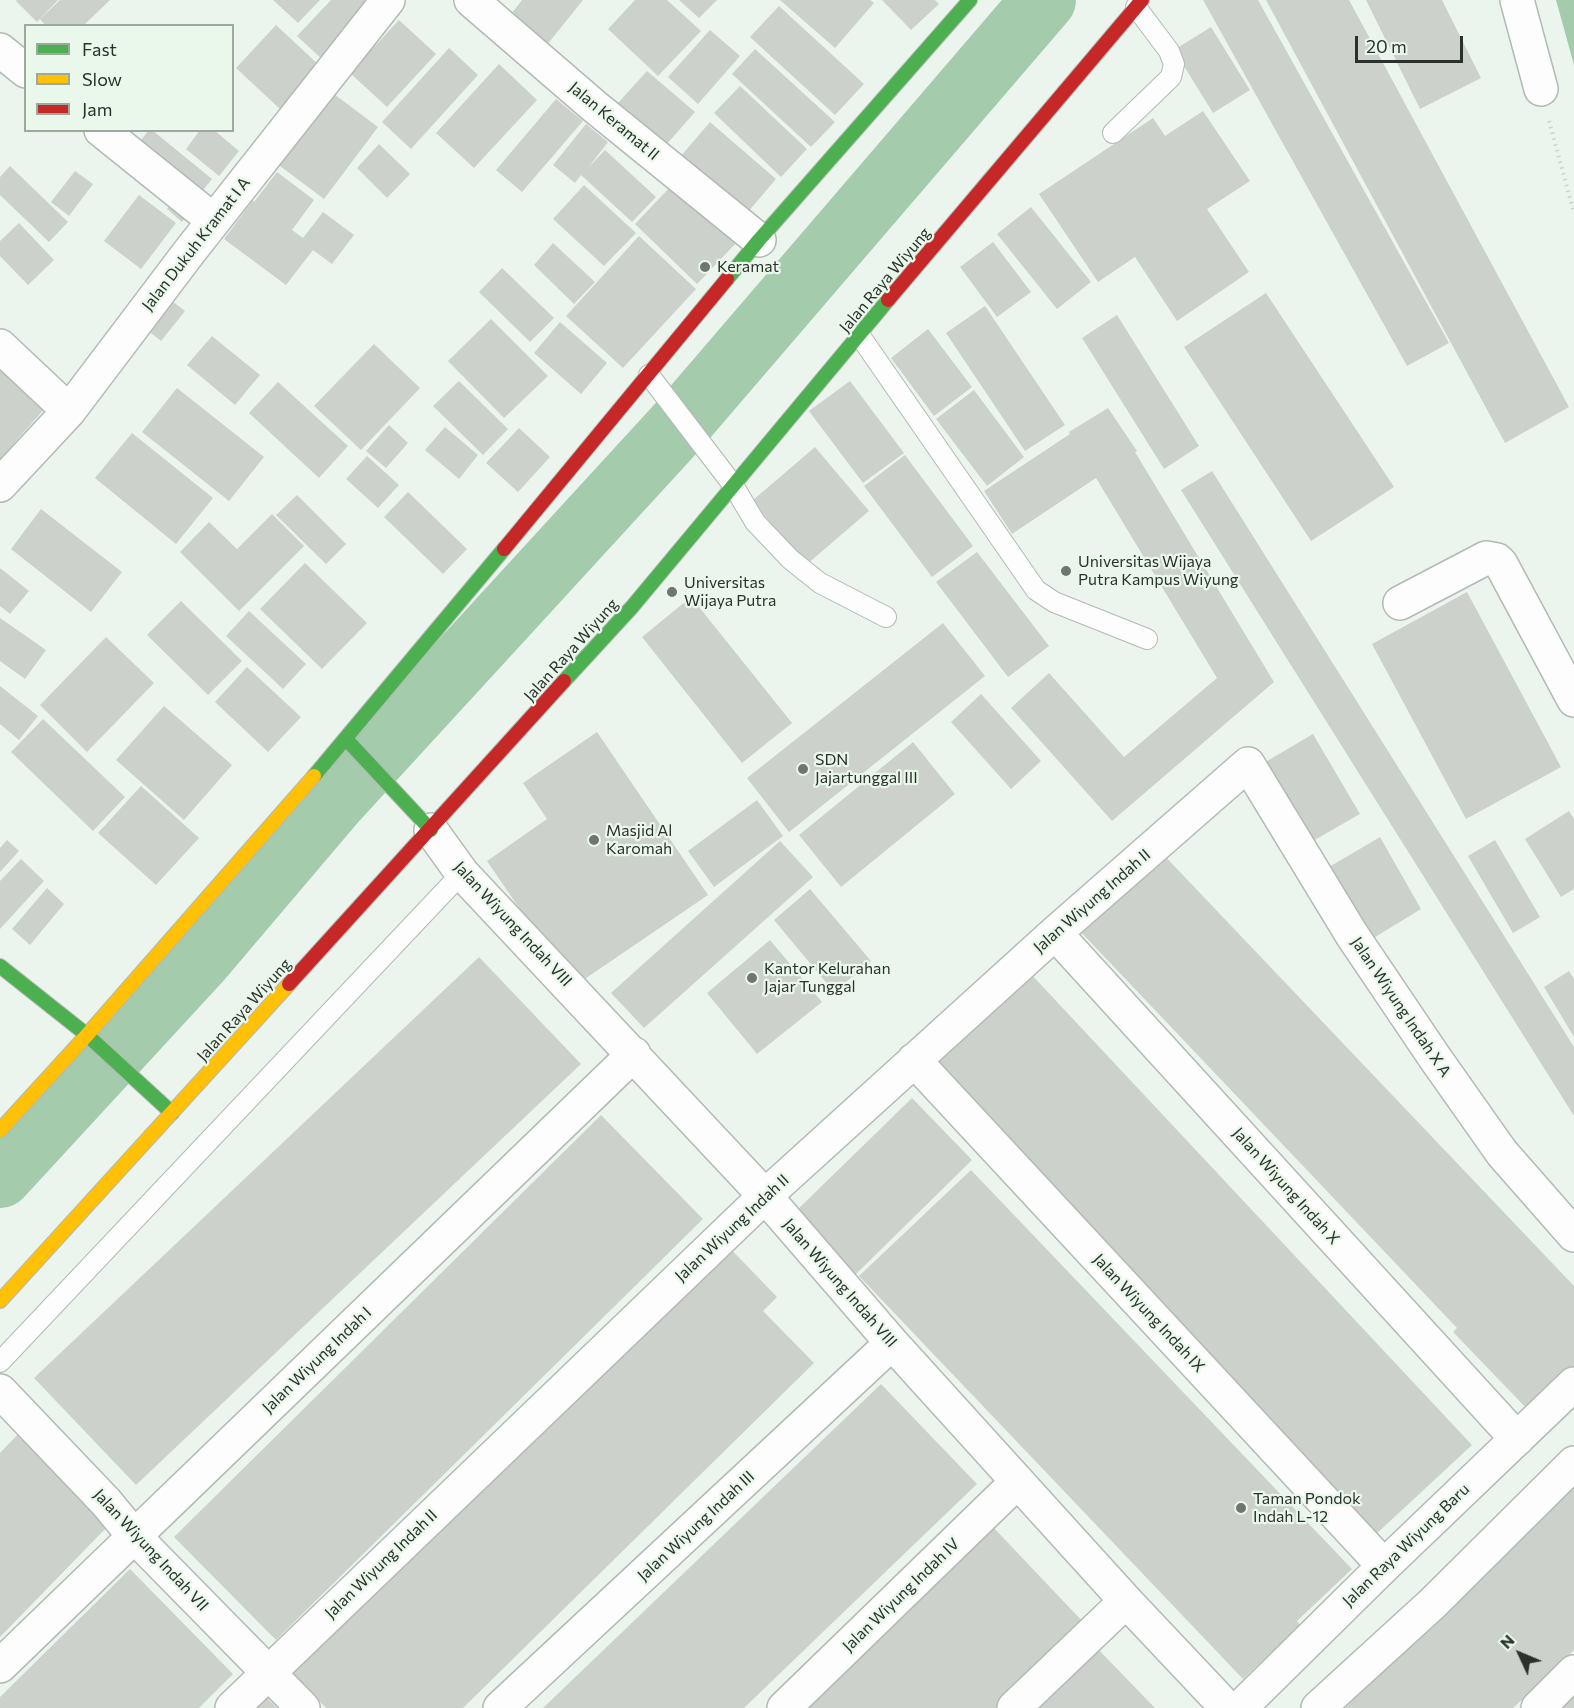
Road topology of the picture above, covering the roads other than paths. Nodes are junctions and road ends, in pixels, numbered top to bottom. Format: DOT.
graph roads {
  1 [pos="388,0"];
  2 [pos="471,0"];
  3 [pos="970,0"];
  4 [pos="1517,0"];
  5 [pos="1139,3"];
  6 [pos="0,50"];
  7 [pos="24,68"];
  8 [pos="1541,89"];
  9 [pos="103,132"];
  10 [pos="1113,133"];
  11 [pos="213,220"];
  12 [pos="759,240"];
  13 [pos="860,336"];
  14 [pos="0,346"];
  15 [pos="649,375"];
  16 [pos="69,411"];
  17 [pos="0,485"];
  18 [pos="733,485"];
  19 [pos="1400,603"];
  20 [pos="886,617"];
  21 [pos="1148,639"];
  22 [pos="1574,700"];
  23 [pos="346,739"];
  24 [pos="1248,764"];
  25 [pos="428,826"];
  26 [pos="462,873"];
  27 [pos="1055,933"];
  28 [pos="0,966"];
  29 [pos="87,1035"];
  30 [pos="634,1054"];
  31 [pos="914,1060"];
  32 [pos="172,1113"];
  33 [pos="0,1130"];
  34 [pos="765,1196"];
  35 [pos="1574,1234"];
  36 [pos="0,1301"];
  37 [pos="892,1344"];
  38 [pos="0,1362"];
  39 [pos="1574,1384"];
  40 [pos="0,1391"];
  41 [pos="1517,1439"];
  42 [pos="1574,1463"];
  43 [pos="1017,1482"];
  44 [pos="134,1536"];
  45 [pos="1384,1566"];
  46 [pos="1126,1601"];
  47 [pos="0,1666"];
  48 [pos="268,1671"];
  49 [pos="1574,1671"];
  50 [pos="232,1708"];
  51 [pos="303,1708"];
  52 [pos="500,1708"];
  53 [pos="784,1708"];
  54 [pos="1014,1708"];
  55 [pos="1227,1708"];
  56 [pos="1240,1708"];
  57 [pos="1318,1708"];
  58 [pos="1538,1708"];
  1 -- 11 [label="street, Jalan Dukuh Kramat I A"];
  2 -- 12 [label="street, Jalan Keramat II"];
  3 -- 12 [label="main road"];
  4 -- 8 [label="street"];
  5 -- 10 [label="lane"];
  5 -- 13 [label="main road, Jalan Raya Wiyung"];
  6 -- 7 [label="street"];
  9 -- 11 [label="street"];
  11 -- 16 [label="street, Jalan Dukuh Kramat I A"];
  12 -- 15 [label="main road"];
  13 -- 18 [label="main road, Jalan Raya Wiyung"];
  13 -- 21 [label="lane"];
  14 -- 16 [label="street"];
  15 -- 18 [label="lane"];
  15 -- 23 [label="main road"];
  16 -- 17 [label="street, Jalan Dukuh Kramat I A"];
  18 -- 20 [label="lane"];
  18 -- 25 [label="main road, Jalan Raya Wiyung"];
  19 -- 22 [label="street"];
  23 -- 25 [label="main road"];
  23 -- 29 [label="main road"];
  24 -- 27 [label="street, Jalan Wiyung Indah II"];
  24 -- 35 [label="street, Jalan Wiyung Indah X A"];
  25 -- 26 [label="street, Jalan Wiyung Indah VIII"];
  25 -- 32 [label="main road, Jalan Raya Wiyung"];
  26 -- 30 [label="street, Jalan Wiyung Indah VIII"];
  26 -- 38 [label="lane"];
  27 -- 31 [label="street, Jalan Wiyung Indah II"];
  27 -- 41 [label="street, Jalan Wiyung Indah X"];
  28 -- 29 [label="main road"];
  29 -- 32 [label="main road"];
  29 -- 33 [label="main road"];
  30 -- 34 [label="street, Jalan Wiyung Indah VIII"];
  30 -- 44 [label="street, Jalan Wiyung Indah I"];
  31 -- 34 [label="street, Jalan Wiyung Indah II"];
  31 -- 45 [label="street, Jalan Wiyung Indah IX"];
  32 -- 36 [label="main road, Jalan Raya Wiyung"];
  34 -- 37 [label="street, Jalan Wiyung Indah VIII"];
  34 -- 48 [label="street, Jalan Wiyung Indah II"];
  37 -- 43 [label="street, Jalan Wiyung Indah VIII"];
  37 -- 52 [label="street, Jalan Wiyung Indah III"];
  39 -- 41 [label="street, Jalan Raya Wiyung Baru"];
  40 -- 44 [label="street, Jalan Wiyung Indah VII"];
  41 -- 45 [label="street, Jalan Raya Wiyung Baru"];
  42 -- 57 [label="street"];
  43 -- 46 [label="street, Jalan Wiyung Indah VIII"];
  43 -- 53 [label="street, Jalan Wiyung Indah IV"];
  44 -- 47 [label="street, Jalan Wiyung Indah I"];
  44 -- 48 [label="street, Jalan Wiyung Indah VII"];
  45 -- 56 [label="street, Jalan Raya Wiyung Baru"];
  46 -- 54 [label="street"];
  46 -- 55 [label="street, Jalan Wiyung Indah VIII"];
  48 -- 50 [label="street, Jalan Wiyung Indah II"];
  48 -- 51 [label="street, Jalan Wiyung Indah VII"];
  49 -- 58 [label="street"];
}
